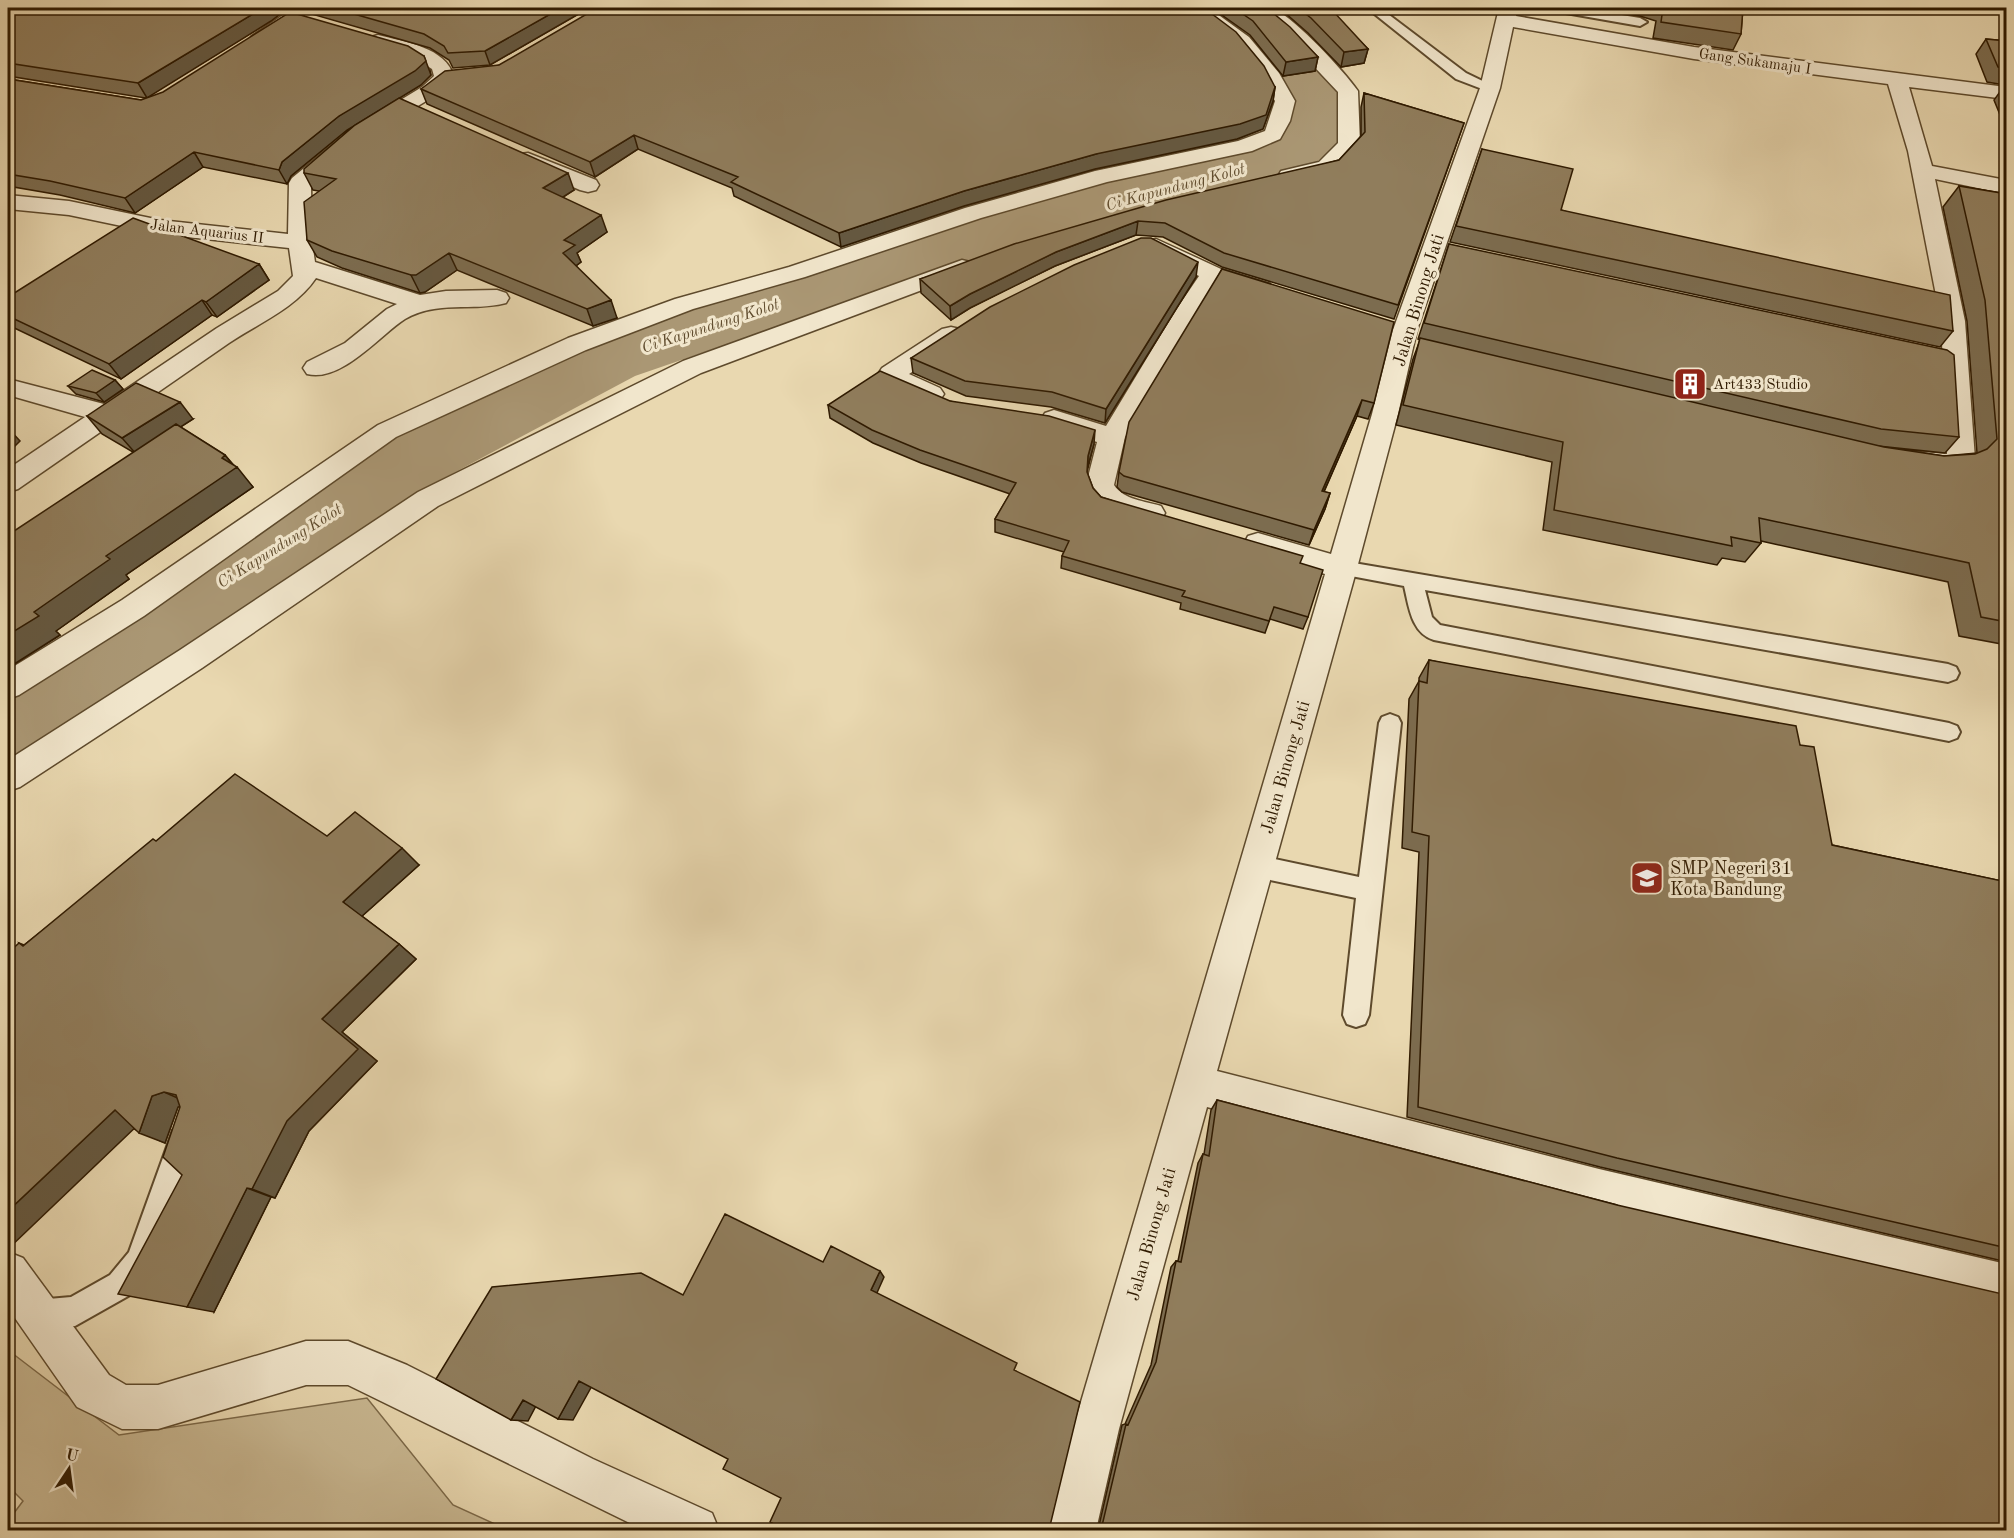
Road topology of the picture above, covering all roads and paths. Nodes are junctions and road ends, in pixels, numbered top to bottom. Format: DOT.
graph roads {
  1 [pos="1198,8"];
  2 [pos="1261,8"];
  3 [pos="1373,8"];
  4 [pos="1560,8"];
  5 [pos="1507,14"];
  6 [pos="303,16"];
  7 [pos="1640,22"];
  8 [pos="358,36"];
  9 [pos="241,52"];
  10 [pos="1897,79"];
  11 [pos="1490,88"];
  12 [pos="2007,93"];
  13 [pos="406,105"];
  14 [pos="427,114"];
  15 [pos="513,152"];
  16 [pos="1922,170"];
  17 [pos="1271,180"];
  18 [pos="588,185"];
  19 [pos="2007,187"];
  20 [pos="8,202"];
  21 [pos="300,242"];
  22 [pos="1140,243"];
  23 [pos="982,259"];
  24 [pos="304,266"];
  25 [pos="1213,274"];
  26 [pos="1281,295"];
  27 [pos="497,298"];
  28 [pos="419,303"];
  29 [pos="972,322"];
  30 [pos="316,368"];
  31 [pos="8,387"];
  32 [pos="950,402"];
  33 [pos="107,414"];
  34 [pos="1029,415"];
  35 [pos="1112,437"];
  36 [pos="1899,460"];
  37 [pos="8,482"];
  38 [pos="1176,520"];
  39 [pos="1232,536"];
  40 [pos="1342,568"];
  41 [pos="1413,580"];
  42 [pos="1948,673"];
  43 [pos="8,686"];
  44 [pos="1390,723"];
  45 [pos="1950,732"];
  46 [pos="8,777"];
  47 [pos="1257,866"];
  48 [pos="1369,890"];
  49 [pos="1356,1015"];
  50 [pos="1194,1084"];
  51 [pos="190,1118"];
  52 [pos="8,1273"];
  53 [pos="2007,1285"];
  54 [pos="37,1315"];
  55 [pos="695,1530"];
  56 [pos="1072,1530"];
  1 -- 43 [label="street"];
  2 -- 17 [label="street"];
  3 -- 11 [label="lane"];
  4 -- 7 [label="lane"];
  5 -- 10 [label="street, Gang Sukamaju I"];
  5 -- 11 [label="street, Jalan Binong Jati"];
  6 -- 9 [label="street"];
  8 -- 13 [label="street"];
  10 -- 12 [label="street, Gang Sukamaju I"];
  10 -- 16 [label="street"];
  11 -- 40 [label="street, Jalan Binong Jati"];
  13 -- 14 [label="street"];
  13 -- 21 [label="street"];
  15 -- 18 [label="street"];
  16 -- 19 [label="street"];
  16 -- 36 [label="street"];
  20 -- 21 [label="street, Jalan Aquarius II"];
  21 -- 24 [label="street"];
  22 -- 25 [label="street"];
  23 -- 46 [label="street"];
  24 -- 28 [label="street"];
  24 -- 33 [label="street"];
  25 -- 26 [label="street"];
  25 -- 35 [label="street"];
  27 -- 28 [label="street"];
  28 -- 30 [label="street"];
  29 -- 32 [label="street"];
  31 -- 33 [label="street"];
  33 -- 37 [label="street"];
  34 -- 35 [label="street"];
  35 -- 38 [label="street"];
  39 -- 40 [label="street"];
  40 -- 41 [label="lane"];
  40 -- 47 [label="street, Jalan Binong Jati"];
  41 -- 42 [label="lane"];
  41 -- 45 [label="lane"];
  44 -- 48 [label="lane"];
  47 -- 48 [label="lane"];
  47 -- 50 [label="street, Jalan Binong Jati"];
  48 -- 49 [label="lane"];
  50 -- 53 [label="street"];
  50 -- 56 [label="street, Jalan Binong Jati"];
  51 -- 54 [label="lane"];
  52 -- 54 [label="street"];
  54 -- 55 [label="street"];
}
